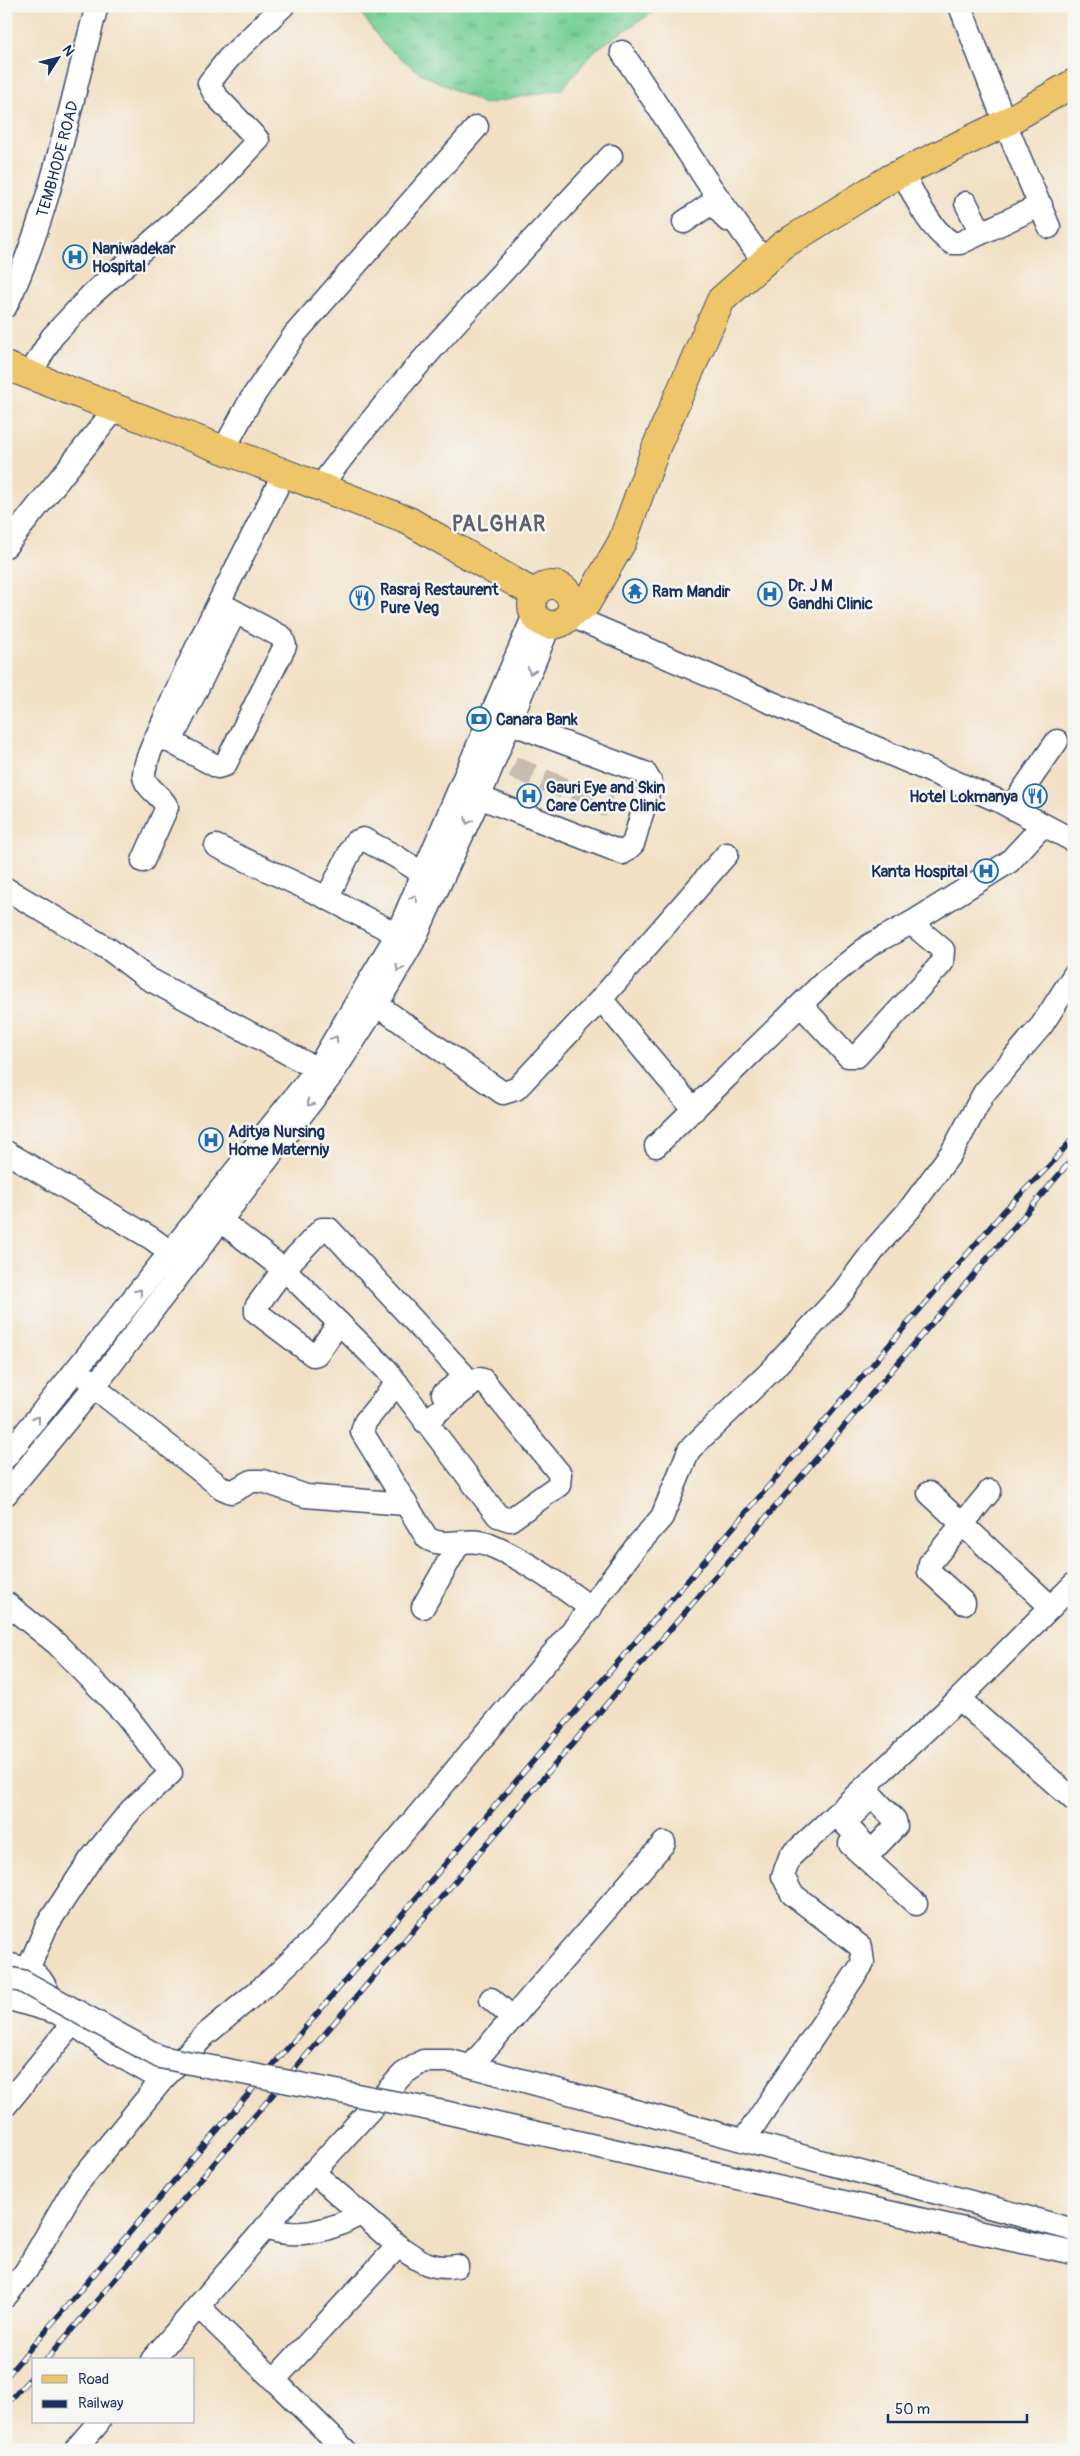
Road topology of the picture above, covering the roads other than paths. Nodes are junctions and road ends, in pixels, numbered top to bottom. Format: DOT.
graph roads {
  1 [pos="97,6"];
  2 [pos="283,6"];
  3 [pos="960,6"];
  4 [pos="622,52"];
  5 [pos="1074,83"];
  6 [pos="1005,123"];
  7 [pos="477,128"];
  8 [pos="611,156"];
  9 [pos="904,173"];
  10 [pos="966,203"];
  11 [pos="1040,205"];
  12 [pos="684,222"];
  13 [pos="1049,227"];
  14 [pos="981,233"];
  15 [pos="761,264"];
  16 [pos="6,306"];
  17 [pos="18,370"];
  18 [pos="116,408"];
  19 [pos="224,449"];
  20 [pos="284,473"];
  21 [pos="320,487"];
  22 [pos="6,546"];
  23 [pos="227,608"];
  24 [pos="547,612"];
  25 [pos="500,719"];
  26 [pos="164,738"];
  27 [pos="1057,741"];
  28 [pos="470,794"];
  29 [pos="1011,807"];
  30 [pos="1043,825"];
  31 [pos="1074,841"];
  32 [pos="216,846"];
  33 [pos="727,854"];
  34 [pos="143,861"];
  35 [pos="432,879"];
  36 [pos="6,889"];
  37 [pos="327,898"];
  38 [pos="911,923"];
  39 [pos="405,938"];
  40 [pos="1074,975"];
  41 [pos="370,998"];
  42 [pos="601,999"];
  43 [pos="801,1005"];
  44 [pos="324,1072"];
  45 [pos="694,1110"];
  46 [pos="656,1146"];
  47 [pos="6,1152"];
  48 [pos="213,1214"];
  49 [pos="179,1258"];
  50 [pos="284,1268"];
  51 [pos="339,1322"];
  52 [pos="77,1367"];
  53 [pos="397,1384"];
  54 [pos="94,1386"];
  55 [pos="422,1418"];
  56 [pos="6,1457"];
  57 [pos="14,1469"];
  58 [pos="990,1491"];
  59 [pos="929,1493"];
  60 [pos="6,1494"];
  61 [pos="406,1504"];
  62 [pos="963,1524"];
  63 [pos="459,1543"];
  64 [pos="1074,1584"];
  65 [pos="6,1603"];
  66 [pos="964,1603"];
  67 [pos="423,1607"];
  68 [pos="1051,1607"];
  69 [pos="590,1608"];
  70 [pos="959,1700"];
  71 [pos="868,1792"];
  72 [pos="1074,1800"];
  73 [pos="836,1826"];
  74 [pos="664,1843"];
  75 [pos="916,1904"];
  76 [pos="6,1964"];
  77 [pos="28,1968"];
  78 [pos="6,1978"];
  79 [pos="11,1999"];
  80 [pos="492,1999"];
  81 [pos="513,2018"];
  82 [pos="65,2019"];
  83 [pos="471,2066"];
  84 [pos="162,2080"];
  85 [pos="6,2105"];
  86 [pos="744,2140"];
  87 [pos="313,2172"];
  88 [pos="361,2213"];
  89 [pos="265,2228"];
  90 [pos="1074,2230"];
  91 [pos="398,2246"];
  92 [pos="1074,2254"];
  93 [pos="458,2266"];
  94 [pos="6,2296"];
  95 [pos="198,2306"];
  96 [pos="154,2358"];
  97 [pos="274,2380"];
  98 [pos="97,2424"];
  99 [pos="75,2450"];
  100 [pos="345,2450"];
  1 -- 16 [label="street, TEMBHODE ROAD"];
  2 -- 17 [label="street"];
  3 -- 6 [label="street"];
  4 -- 15 [label="street"];
  5 -- 6 [label="main road"];
  6 -- 9 [label="main road"];
  6 -- 11 [label="street"];
  7 -- 19 [label="street"];
  8 -- 21 [label="street"];
  9 -- 14 [label="street"];
  9 -- 15 [label="main road"];
  10 -- 14 [label="street"];
  11 -- 13 [label="street"];
  11 -- 14 [label="street"];
  12 -- 15 [label="street"];
  15 -- 24 [label="main road"];
  17 -- 18 [label="main road"];
  18 -- 19 [label="main road"];
  18 -- 22 [label="street"];
  19 -- 20 [label="main road"];
  20 -- 21 [label="main road"];
  20 -- 23 [label="street"];
  21 -- 24 [label="main road"];
  23 -- 26 [label="street"];
  23 -- 26 [label="street"];
  24 -- 25 [label="street"];
  24 -- 29 [label="street"];
  25 -- 28 [label="street"];
  25 -- 28 [label="street"];
  26 -- 34 [label="street"];
  27 -- 29 [label="street"];
  28 -- 35 [label="street"];
  29 -- 30 [label="street"];
  30 -- 31 [label="street"];
  30 -- 38 [label="street"];
  32 -- 37 [label="street"];
  33 -- 42 [label="street"];
  35 -- 37 [label="street"];
  35 -- 39 [label="street"];
  36 -- 44 [label="street"];
  37 -- 39 [label="street"];
  38 -- 43 [label="street"];
  38 -- 43 [label="street"];
  39 -- 41 [label="street"];
  40 -- 69 [label="street"];
  41 -- 42 [label="street"];
  41 -- 44 [label="street"];
  42 -- 45 [label="street"];
  43 -- 45 [label="street"];
  44 -- 48 [label="street"];
  45 -- 46 [label="street"];
  47 -- 49 [label="street"];
  48 -- 49 [label="street"];
  48 -- 50 [label="street"];
  52 -- 49 [label="street, one-way"];
  49 -- 54 [label="street"];
  50 -- 51 [label="street"];
  50 -- 51 [label="street"];
  50 -- 55 [label="street"];
  51 -- 53 [label="street"];
  52 -- 54 [label="street"];
  56 -- 52 [label="street, one-way"];
  53 -- 55 [label="street"];
  53 -- 61 [label="street"];
  54 -- 57 [label="street"];
  54 -- 61 [label="street"];
  55 -- 55 [label="street"];
  57 -- 60 [label="street"];
  58 -- 62 [label="street"];
  59 -- 62 [label="street"];
  61 -- 63 [label="street"];
  62 -- 66 [label="street"];
  62 -- 68 [label="street"];
  63 -- 67 [label="street"];
  63 -- 69 [label="street"];
  64 -- 68 [label="street"];
  65 -- 77 [label="street"];
  68 -- 70 [label="street"];
  69 -- 84 [label="street"];
  70 -- 71 [label="street"];
  70 -- 72 [label="street"];
  71 -- 73 [label="street"];
  71 -- 73 [label="street"];
  73 -- 75 [label="street"];
  73 -- 86 [label="street"];
  74 -- 81 [label="street"];
  76 -- 77 [label="street"];
  77 -- 79 [label="street"];
  77 -- 82 [label="street"];
  78 -- 92 [label="street, bridge"];
  79 -- 82 [label="street"];
  80 -- 81 [label="street"];
  81 -- 83 [label="street"];
  82 -- 84 [label="street"];
  82 -- 85 [label="street"];
  83 -- 86 [label="street"];
  83 -- 87 [label="street"];
  84 -- 94 [label="street"];
  86 -- 90 [label="street"];
  87 -- 88 [label="street"];
  87 -- 89 [label="street"];
  88 -- 89 [label="street"];
  88 -- 91 [label="street"];
  89 -- 95 [label="street"];
  91 -- 93 [label="street"];
  91 -- 97 [label="street"];
  95 -- 96 [label="street"];
  95 -- 97 [label="street"];
  97 -- 100 [label="street"];
  98 -- 99 [label="street"];
}
